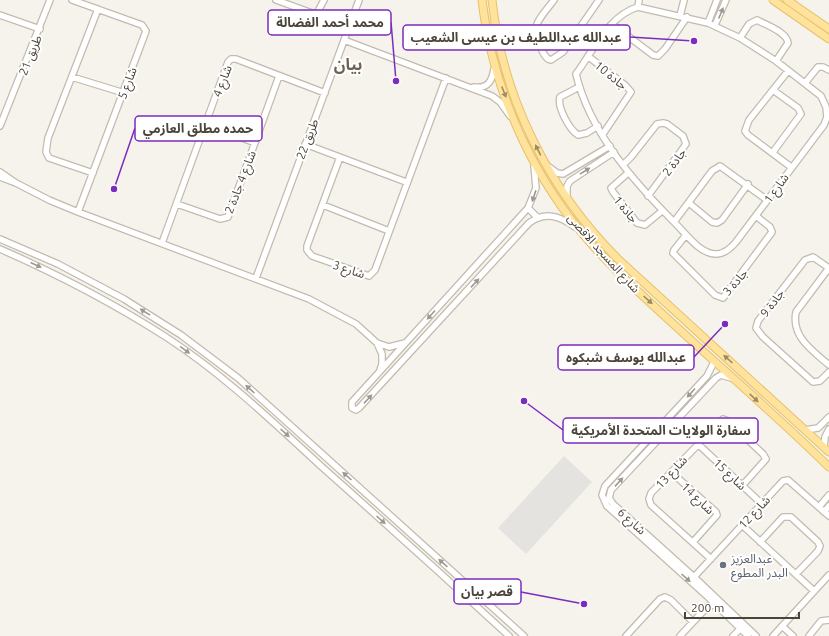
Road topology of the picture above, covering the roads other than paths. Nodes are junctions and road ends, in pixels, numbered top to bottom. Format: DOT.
graph roads {
  1 [pos="50,0"];
  2 [pos="72,0"];
  3 [pos="276,0"];
  4 [pos="324,0"];
  5 [pos="359,0"];
  6 [pos="482,0"];
  7 [pos="493,0"];
  8 [pos="554,0"];
  9 [pos="599,0"];
  10 [pos="639,0"];
  11 [pos="684,0"];
  12 [pos="717,0"];
  13 [pos="726,0"];
  14 [pos="773,0"];
  15 [pos="787,4"];
  16 [pos="638,6"];
  17 [pos="98,9"];
  18 [pos="0,15"];
  19 [pos="680,16"];
  20 [pos="687,17"];
  21 [pos="708,23"];
  22 [pos="612,24"];
  23 [pos="582,26"];
  24 [pos="715,26"];
  25 [pos="826,28"];
  26 [pos="40,29"];
  27 [pos="821,33"];
  28 [pos="829,34"];
  29 [pos="488,38"];
  30 [pos="498,38"];
  31 [pos="740,38"];
  32 [pos="829,39"];
  33 [pos="344,40"];
  34 [pos="599,40"];
  35 [pos="588,57"];
  36 [pos="776,61"];
  37 [pos="494,69"];
  38 [pos="829,70"];
  39 [pos="788,71"];
  40 [pos="279,76"];
  41 [pos="72,77"];
  42 [pos="446,78"];
  43 [pos="805,83"];
  44 [pos="470,87"];
  45 [pos="579,87"];
  46 [pos="774,90"];
  47 [pos="124,93"];
  48 [pos="325,93"];
  49 [pos="7,109"];
  50 [pos="0,121"];
  51 [pos="207,124"];
  52 [pos="0,126"];
  53 [pos="598,126"];
  54 [pos="517,127"];
  55 [pos="603,134"];
  56 [pos="255,143"];
  57 [pos="305,144"];
  58 [pos="610,146"];
  59 [pos="614,152"];
  60 [pos="773,152"];
  61 [pos="340,157"];
  62 [pos="532,158"];
  63 [pos="546,165"];
  64 [pos="623,165"];
  65 [pos="791,167"];
  66 [pos="0,172"];
  67 [pos="628,173"];
  68 [pos="93,174"];
  69 [pos="0,177"];
  70 [pos="406,182"];
  71 [pos="16,183"];
  72 [pos="748,184"];
  73 [pos="648,196"];
  74 [pos="566,197"];
  75 [pos="767,200"];
  76 [pos="689,203"];
  77 [pos="177,204"];
  78 [pos="323,205"];
  79 [pos="528,208"];
  80 [pos="662,211"];
  81 [pos="78,212"];
  82 [pos="756,216"];
  83 [pos="538,218"];
  84 [pos="674,222"];
  85 [pos="390,231"];
  86 [pos="583,233"];
  87 [pos="686,235"];
  88 [pos="0,239"];
  89 [pos="162,243"];
  90 [pos="0,249"];
  91 [pos="829,268"];
  92 [pos="616,270"];
  93 [pos="256,278"];
  94 [pos="640,279"];
  95 [pos="448,297"];
  96 [pos="456,304"];
  97 [pos="684,334"];
  98 [pos="408,341"];
  99 [pos="376,343"];
  100 [pos="715,348"];
  101 [pos="714,362"];
  102 [pos="829,365"];
  103 [pos="829,372"];
  104 [pos="378,374"];
  105 [pos="736,381"];
  106 [pos="701,382"];
  107 [pos="708,387"];
  108 [pos="829,417"];
  109 [pos="829,429"];
  110 [pos="805,430"];
  111 [pos="698,444"];
  112 [pos="827,449"];
  113 [pos="826,461"];
  114 [pos="829,467"];
  115 [pos="672,472"];
  116 [pos="742,486"];
  117 [pos="829,495"];
  118 [pos="762,504"];
  119 [pos="829,506"];
  120 [pos="819,507"];
  121 [pos="824,512"];
  122 [pos="623,516"];
  123 [pos="829,516"];
  124 [pos="742,525"];
  125 [pos="693,542"];
  126 [pos="760,542"];
  127 [pos="711,559"];
  128 [pos="796,574"];
  129 [pos="829,575"];
  130 [pos="694,577"];
  131 [pos="814,591"];
  132 [pos="708,597"];
  133 [pos="716,605"];
  134 [pos="704,610"];
  135 [pos="829,620"];
  136 [pos="694,622"];
  137 [pos="782,626"];
  138 [pos="740,629"];
  139 [pos="509,636"];
  140 [pos="524,636"];
  141 [pos="626,636"];
  142 [pos="680,636"];
  143 [pos="733,636"];
  144 [pos="748,636"];
  145 [pos="756,636"];
  146 [pos="773,636"];
  147 [pos="793,636"];
  148 [pos="809,636"];
  1 -- 26 [label="street, طريق 21"];
  2 -- 17 [label="street, شارع 5"];
  3 -- 4 [label="street"];
  5 -- 33 [label="street, طريق 22"];
  6 -- 29 [label="main road, شارع المسجد الاقصى"];
  7 -- 30 [label="main road, شارع المسجد الاقصى"];
  8 -- 23 [label="street"];
  9 -- 23 [label="street"];
  10 -- 16 [label="street"];
  11 -- 19 [label="street"];
  12 -- 21 [label="street"];
  24 -- 13 [label="street, one-way"];
  14 -- 15 [label="main road"];
  15 -- 25 [label="main road"];
  15 -- 27 [label="main road"];
  16 -- 19 [label="street, شارع 1"];
  16 -- 22 [label="street, شارع 1"];
  17 -- 41 [label="street"];
  17 -- 47 [label="street, شارع 5"];
  18 -- 26 [label="street"];
  19 -- 20 [label="street, شارع 1"];
  20 -- 21 [label="street, شارع 1"];
  20 -- 22 [label="street"];
  21 -- 24 [label="street, شارع 1"];
  22 -- 34 [label="street, شارع 1"];
  23 -- 34 [label="street"];
  24 -- 31 [label="street, شارع 1"];
  26 -- 49 [label="street, طريق 21"];
  27 -- 28 [label="main road"];
  27 -- 32 [label="main road"];
  29 -- 30 [label="main road"];
  29 -- 37 [label="main road, شارع المسجد الاقصى"];
  63 -- 30 [label="main road, شارع المسجد الاقصى, one-way"];
  31 -- 36 [label="street, شارع 1"];
  31 -- 36 [label="street"];
  33 -- 42 [label="street"];
  33 -- 48 [label="street, طريق 22"];
  34 -- 35 [label="street, شارع 1"];
  35 -- 45 [label="street, شارع 1"];
  35 -- 55 [label="street, جادة 10"];
  36 -- 39 [label="street, شارع 1"];
  37 -- 44 [label="street"];
  37 -- 54 [label="main road, شارع المسجد الاقصى, one-way"];
  38 -- 43 [label="street"];
  39 -- 43 [label="street, شارع 1"];
  39 -- 46 [label="street"];
  40 -- 48 [label="street, شارع 4"];
  40 -- 51 [label="street, شارع 4"];
  40 -- 56 [label="street, شارع 4 جادة 2"];
  41 -- 47 [label="street"];
  41 -- 68 [label="street"];
  42 -- 44 [label="street"];
  42 -- 70 [label="street, شارع 3"];
  43 -- 65 [label="street, شارع 1"];
  44 -- 54 [label="street"];
  45 -- 53 [label="street, شارع 1"];
  45 -- 53 [label="street"];
  46 -- 60 [label="street"];
  46 -- 60 [label="street"];
  47 -- 68 [label="street, شارع 5"];
  48 -- 57 [label="street, طريق 22"];
  49 -- 50 [label="street, طريق 21"];
  49 -- 52 [label="street, طريق 21"];
  51 -- 56 [label="street, شارع 4 جادة 2"];
  51 -- 77 [label="street, شارع 4"];
  53 -- 55 [label="street, شارع 1"];
  54 -- 62 [label="main road, شارع المسجد الاقصى"];
  55 -- 58 [label="street, شارع 1"];
  56 -- 77 [label="street, شارع 4 جادة 2"];
  57 -- 61 [label="street"];
  57 -- 93 [label="street, طريق 22"];
  58 -- 59 [label="street, شارع 1"];
  58 -- 63 [label="street"];
  59 -- 64 [label="street, شارع 1"];
  74 -- 59 [label="street, one-way"];
  60 -- 65 [label="street"];
  61 -- 70 [label="street"];
  61 -- 78 [label="street, شارع 3"];
  62 -- 79 [label="street, one-way"];
  62 -- 86 [label="main road, شارع المسجد الاقصى"];
  63 -- 74 [label="main road, شارع المسجد الاقصى"];
  64 -- 67 [label="street, شارع 1"];
  64 -- 73 [label="street, جادة 2"];
  65 -- 75 [label="street, شارع 1"];
  66 -- 71 [label="street"];
  67 -- 73 [label="street, شارع 1"];
  67 -- 80 [label="street, جادة 1"];
  68 -- 81 [label="street, شارع 5"];
  69 -- 71 [label="street"];
  70 -- 85 [label="street, شارع 3"];
  71 -- 81 [label="street"];
  72 -- 75 [label="street"];
  72 -- 76 [label="street"];
  72 -- 76 [label="street"];
  73 -- 80 [label="street, شارع 1"];
  74 -- 94 [label="main road, شارع المسجد الاقصى"];
  75 -- 82 [label="street, شارع 1"];
  76 -- 84 [label="street"];
  77 -- 89 [label="street, شارع 4"];
  78 -- 85 [label="street"];
  78 -- 85 [label="street, شارع 3"];
  79 -- 83 [label="street"];
  79 -- 95 [label="street"];
  80 -- 84 [label="street, شارع 1"];
  81 -- 89 [label="street"];
  82 -- 87 [label="street, شارع 1"];
  82 -- 87 [label="street, جادة 3"];
  83 -- 86 [label="street"];
  96 -- 83 [label="street, one-way"];
  84 -- 87 [label="street, شارع 1"];
  86 -- 92 [label="main road, شارع المسجد الاقصى"];
  140 -- 88 [label="street, one-way"];
  89 -- 93 [label="street"];
  90 -- 139 [label="street, one-way"];
  91 -- 102 [label="street"];
  91 -- 103 [label="street, جادة 9"];
  92 -- 94 [label="main road"];
  92 -- 97 [label="main road, شارع المسجد الاقصى, one-way"];
  93 -- 99 [label="street"];
  94 -- 100 [label="main road, شارع المسجد الاقصى"];
  95 -- 96 [label="street"];
  95 -- 98 [label="street, one-way"];
  104 -- 96 [label="street, one-way"];
  97 -- 100 [label="main road"];
  97 -- 101 [label="main road, شارع المسجد الاقصى"];
  98 -- 99 [label="street"];
  98 -- 104 [label="street"];
  99 -- 104 [label="street"];
  110 -- 100 [label="main road, شارع المسجد الاقصى, one-way"];
  101 -- 105 [label="main road, شارع المسجد الاقصى"];
  101 -- 106 [label="street, شارع 6"];
  105 -- 107 [label="street, شارع 6"];
  105 -- 113 [label="main road, شارع المسجد الاقصى, one-way"];
  106 -- 107 [label="street"];
  106 -- 122 [label="street, شارع 6, one-way"];
  122 -- 107 [label="street, شارع 6, one-way"];
  108 -- 110 [label="street"];
  109 -- 112 [label="street"];
  110 -- 112 [label="main road, شارع المسجد الاقصى"];
  111 -- 115 [label="street, شارع 13"];
  111 -- 116 [label="street, شارع 15"];
  111 -- 116 [label="street, شارع 13"];
  113 -- 114 [label="main road, شارع المسجد الاقصى"];
  115 -- 125 [label="street, شارع 13"];
  115 -- 125 [label="street, شارع 14"];
  116 -- 118 [label="street, شارع 15"];
  117 -- 120 [label="street"];
  118 -- 120 [label="street, شارع 12"];
  118 -- 124 [label="street, شارع 12"];
  119 -- 121 [label="street"];
  120 -- 121 [label="street, شارع 12"];
  121 -- 123 [label="street, شارع 12"];
  122 -- 130 [label="street, شارع 6"];
  122 -- 132 [label="street, شارع 6, one-way"];
  124 -- 126 [label="street"];
  124 -- 127 [label="street, شارع 12"];
  125 -- 127 [label="street, شارع 13"];
  126 -- 128 [label="street"];
  126 -- 128 [label="street"];
  127 -- 130 [label="street, شارع 12"];
  128 -- 131 [label="street"];
  129 -- 131 [label="street"];
  130 -- 145 [label="street, شارع 6"];
  131 -- 137 [label="street"];
  132 -- 133 [label="street, شارع 6"];
  132 -- 134 [label="street"];
  133 -- 134 [label="street"];
  133 -- 138 [label="street, شارع 6"];
  134 -- 136 [label="street"];
  135 -- 148 [label="street"];
  136 -- 141 [label="street"];
  136 -- 142 [label="street"];
  137 -- 146 [label="street"];
  137 -- 147 [label="street"];
  138 -- 143 [label="street"];
  138 -- 144 [label="street, شارع 6"];
}
